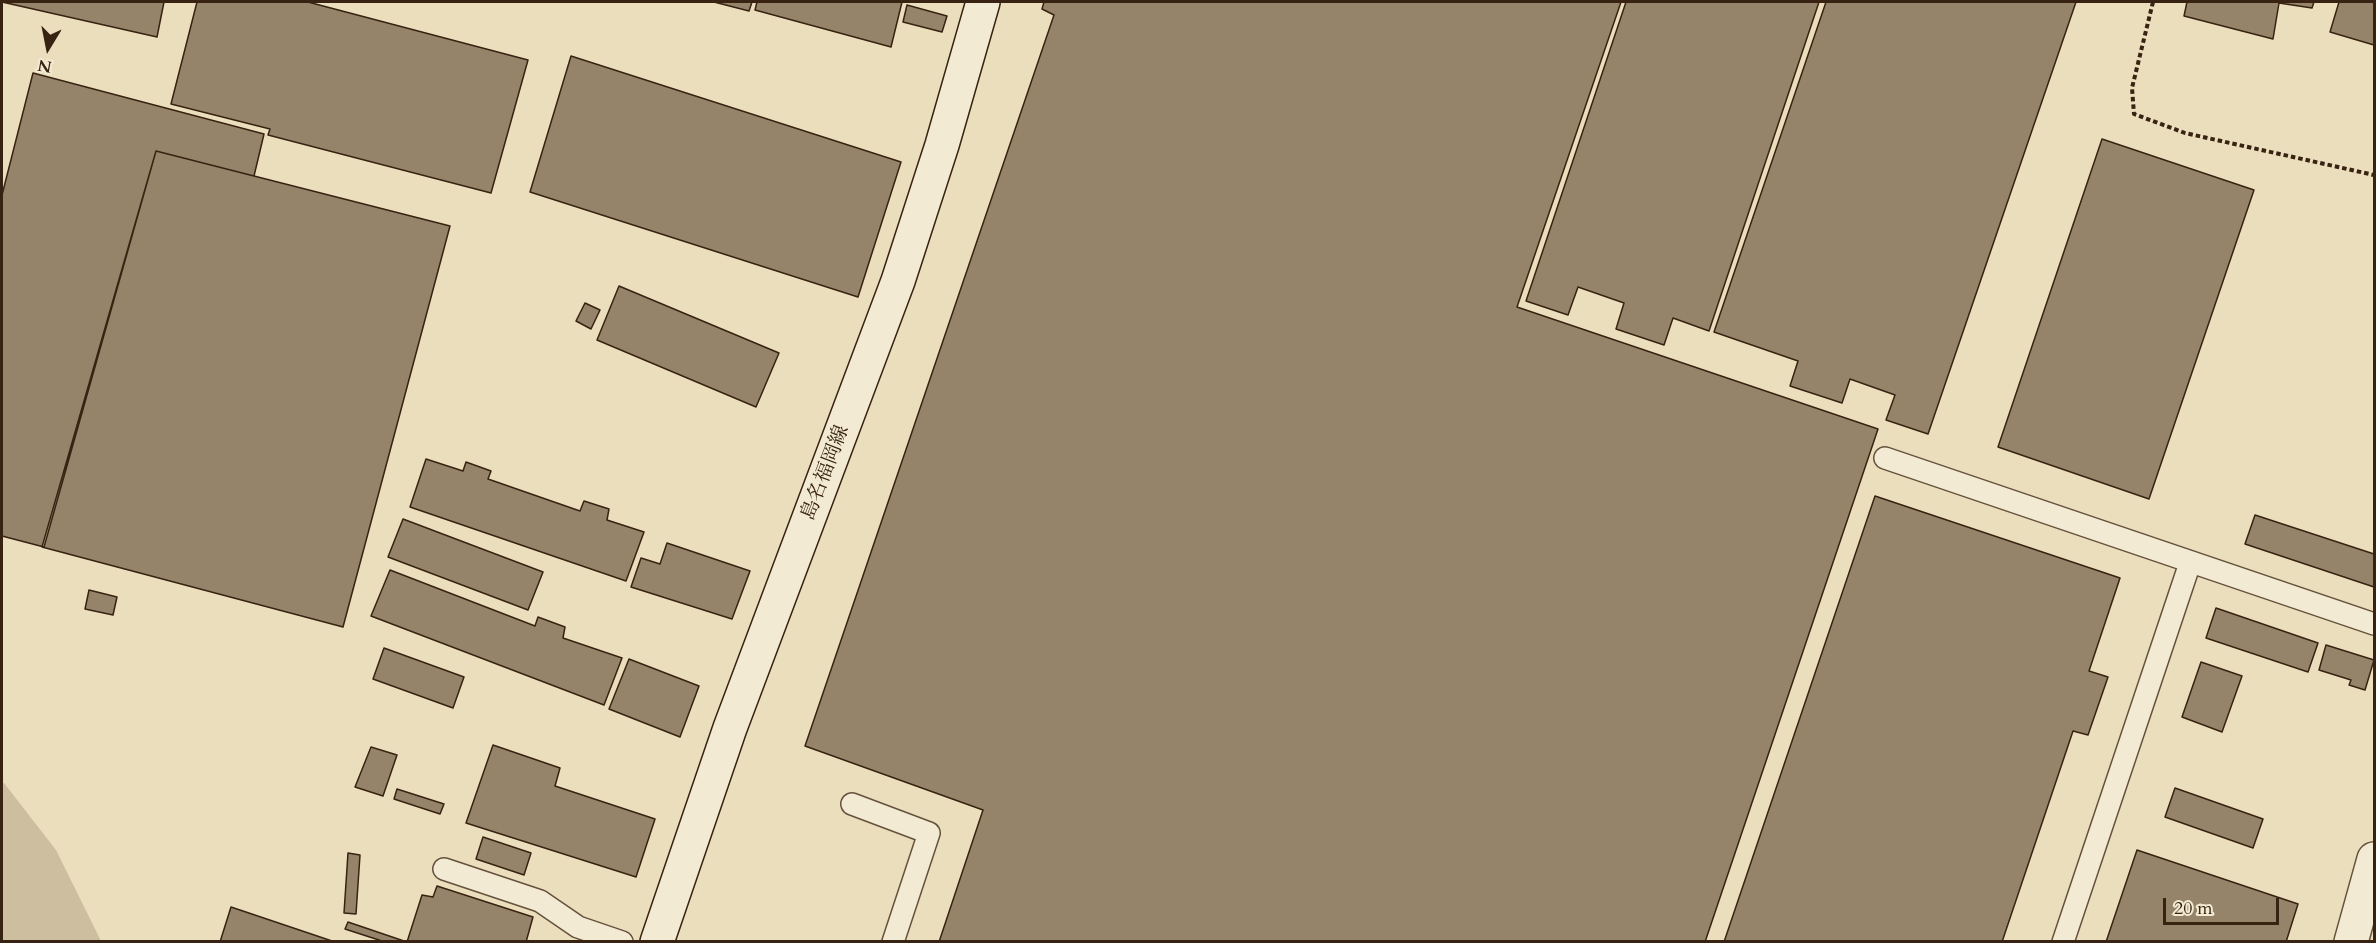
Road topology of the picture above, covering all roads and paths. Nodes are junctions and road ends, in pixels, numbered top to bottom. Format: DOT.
graph roads {
  1 [pos="983,2"];
  2 [pos="2153,2"];
  3 [pos="2374,174"];
  4 [pos="1885,458"];
  5 [pos="2190,563"];
  6 [pos="2374,624"];
  7 [pos="852,804"];
  8 [pos="2374,859"];
  9 [pos="444,869"];
  10 [pos="622,942"];
  11 [pos="657,942"];
  12 [pos="893,942"];
  13 [pos="2063,942"];
  14 [pos="2351,942"];
  1 -- 11 [label="main road, 島名福岡線"];
  2 -- 3 [label="path"];
  4 -- 5 [label="lane"];
  5 -- 6 [label="lane"];
  5 -- 13 [label="lane"];
  7 -- 12 [label="lane"];
  8 -- 14 [label="main road"];
  9 -- 10 [label="lane"];
}
